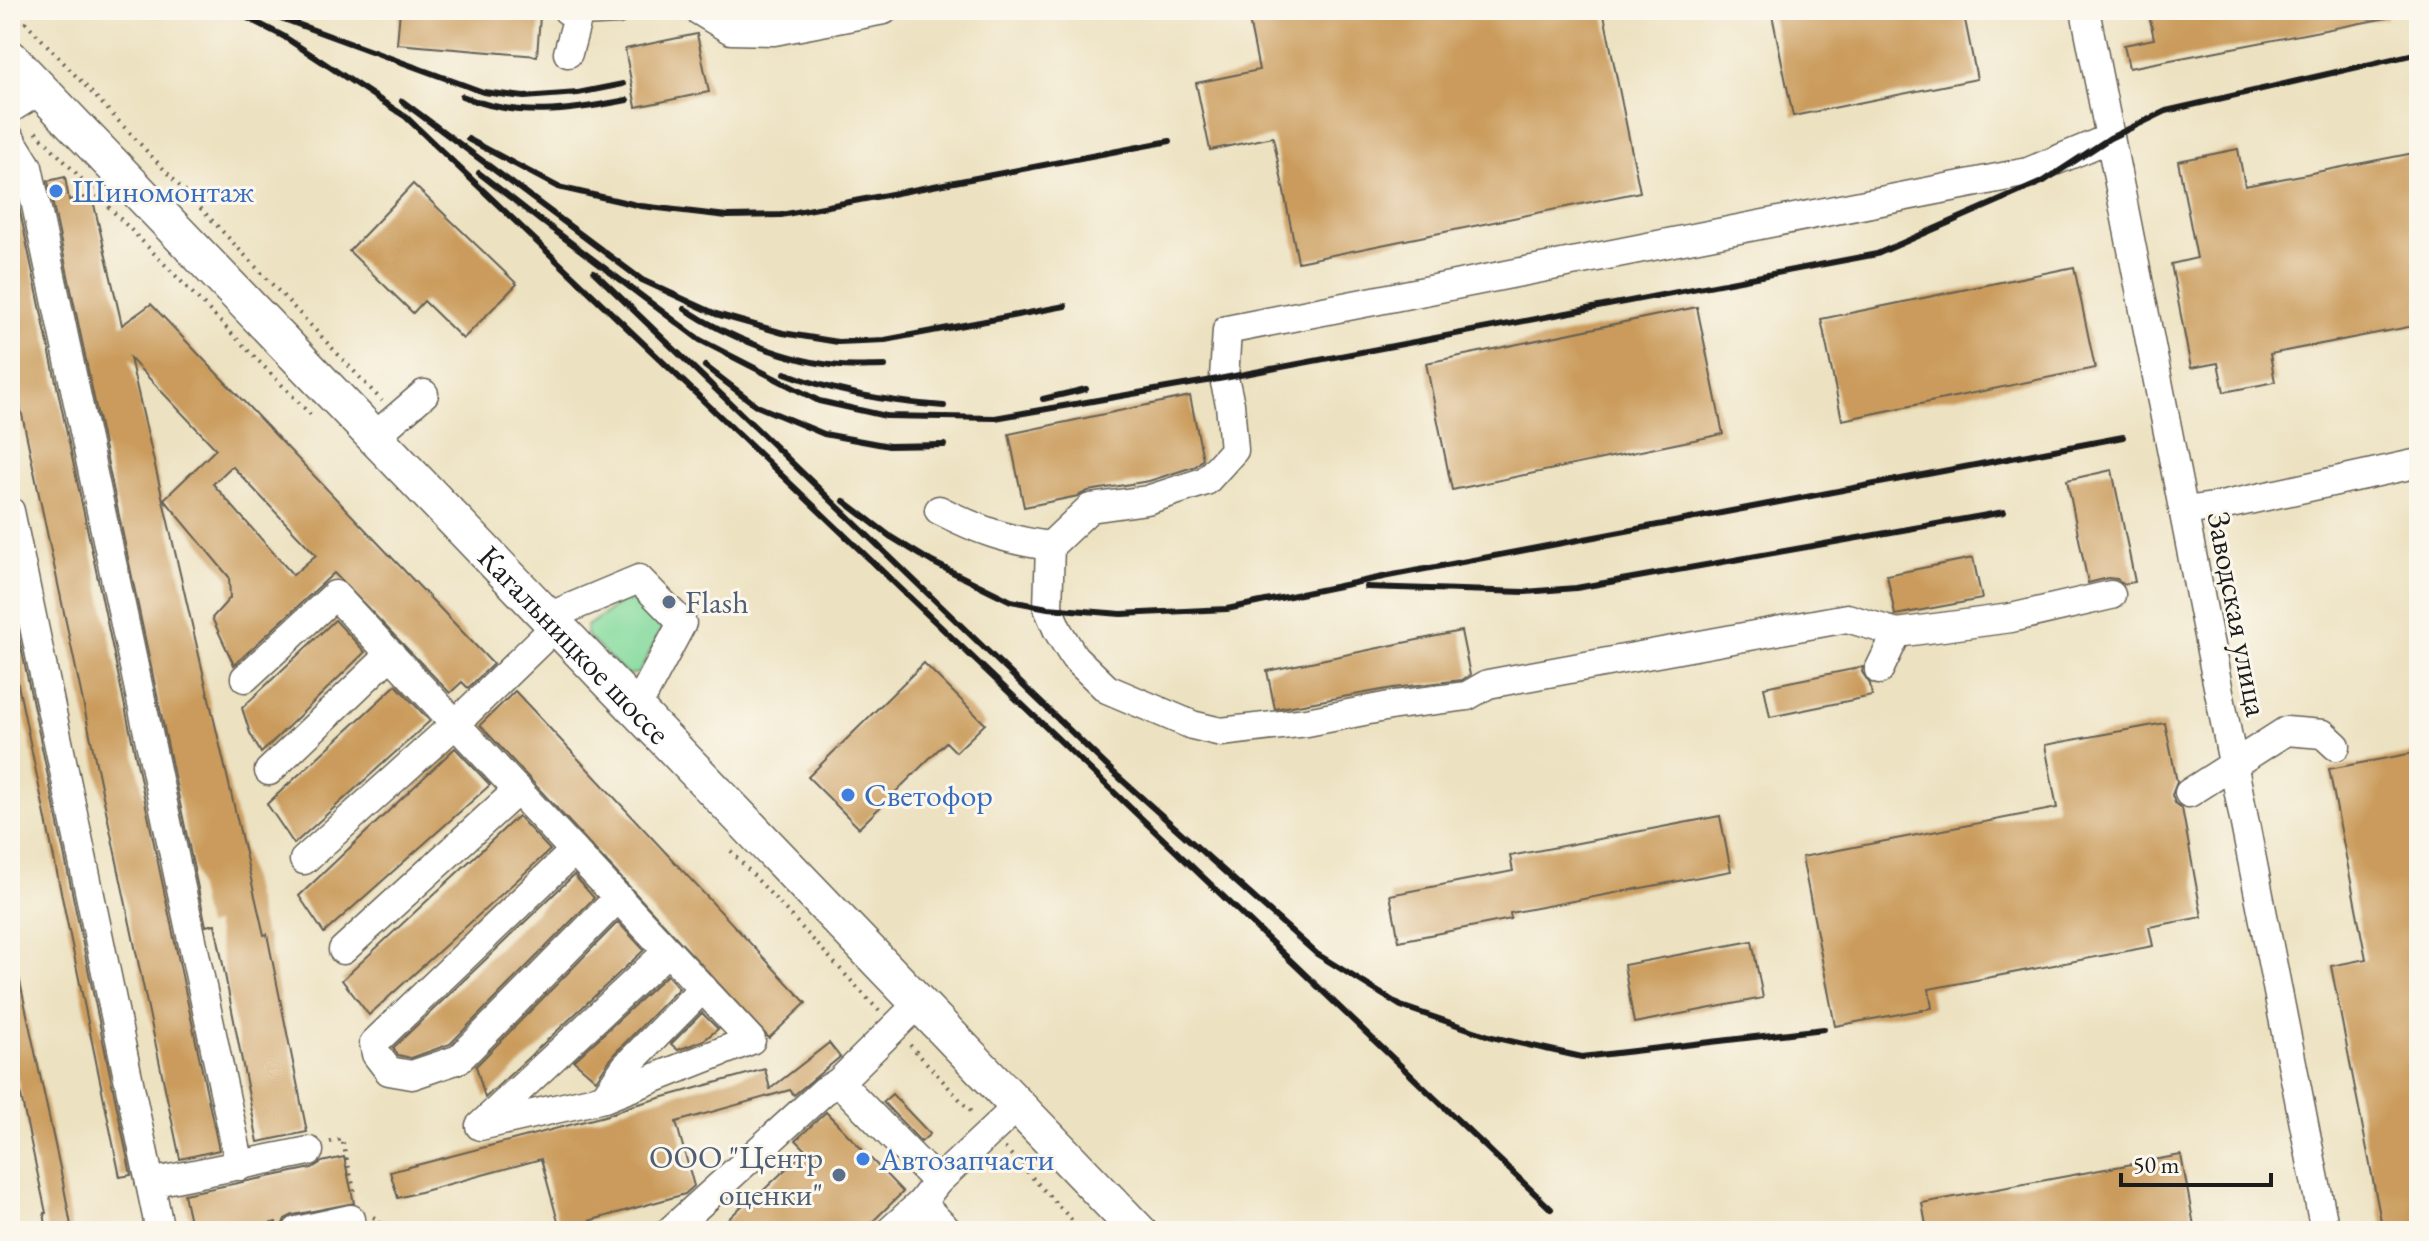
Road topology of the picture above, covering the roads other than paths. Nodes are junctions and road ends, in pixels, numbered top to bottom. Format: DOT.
graph roads {
  1 [pos="617,10"];
  2 [pos="698,10"];
  3 [pos="884,10"];
  4 [pos="2085,10"];
  5 [pos="573,11"];
  6 [pos="568,53"];
  7 [pos="10,58"];
  8 [pos="25,99"];
  9 [pos="10,138"];
  10 [pos="2110,138"];
  11 [pos="424,394"];
  12 [pos="386,428"];
  13 [pos="2419,463"];
  14 [pos="939,510"];
  15 [pos="10,511"];
  16 [pos="2184,511"];
  17 [pos="1050,546"];
  18 [pos="2111,595"];
  19 [pos="552,621"];
  20 [pos="1897,633"];
  21 [pos="391,654"];
  22 [pos="1879,670"];
  23 [pos="245,678"];
  24 [pos="636,709"];
  25 [pos="455,724"];
  26 [pos="2336,746"];
  27 [pos="2234,765"];
  28 [pos="269,771"];
  29 [pos="518,790"];
  30 [pos="2189,793"];
  31 [pos="574,851"];
  32 [pos="304,860"];
  33 [pos="620,899"];
  34 [pos="343,950"];
  35 [pos="668,951"];
  36 [pos="703,988"];
  37 [pos="919,1003"];
  38 [pos="839,1082"];
  39 [pos="604,1098"];
  40 [pos="1018,1106"];
  41 [pos="309,1151"];
  42 [pos="240,1166"];
  43 [pos="150,1183"];
  44 [pos="929,1192"];
  45 [pos="360,1214"];
  46 [pos="160,1231"];
  47 [pos="297,1231"];
  48 [pos="670,1231"];
  49 [pos="890,1231"];
  50 [pos="948,1231"];
  51 [pos="1138,1231"];
  52 [pos="2325,1231"];
  1 -- 5 [label="street"];
  2 -- 3 [label="street"];
  4 -- 10 [label="street, Заводская улица"];
  5 -- 6 [label="street"];
  7 -- 8 [label="main road, Кагальницкое шоссе"];
  8 -- 12 [label="main road, Кагальницкое шоссе"];
  9 -- 42 [label="street"];
  10 -- 16 [label="street, Заводская улица"];
  10 -- 17 [label="street"];
  11 -- 12 [label="street"];
  12 -- 19 [label="main road, Кагальницкое шоссе"];
  13 -- 16 [label="street"];
  14 -- 17 [label="street"];
  15 -- 43 [label="street"];
  16 -- 27 [label="street, Заводская улица"];
  17 -- 20 [label="street"];
  18 -- 20 [label="street"];
  19 -- 24 [label="main road, Кагальницкое шоссе"];
  19 -- 24 [label="street"];
  19 -- 25 [label="street"];
  20 -- 22 [label="street"];
  21 -- 23 [label="street"];
  21 -- 25 [label="street"];
  21 -- 28 [label="street"];
  24 -- 37 [label="main road, Кагальницкое шоссе"];
  25 -- 29 [label="street"];
  25 -- 32 [label="street"];
  26 -- 27 [label="street"];
  27 -- 30 [label="street"];
  27 -- 52 [label="street, Заводская улица"];
  29 -- 31 [label="street"];
  29 -- 34 [label="street"];
  31 -- 33 [label="street"];
  31 -- 33 [label="street"];
  33 -- 35 [label="street"];
  35 -- 36 [label="street"];
  35 -- 39 [label="street"];
  36 -- 39 [label="street"];
  36 -- 39 [label="street"];
  37 -- 38 [label="street"];
  37 -- 40 [label="main road, Кагальницкое шоссе"];
  38 -- 44 [label="street"];
  38 -- 48 [label="street"];
  40 -- 44 [label="street"];
  40 -- 51 [label="main road, Кагальницкое шоссе"];
  41 -- 42 [label="street"];
  42 -- 43 [label="street"];
  43 -- 46 [label="street"];
  44 -- 49 [label="street"];
  44 -- 50 [label="street"];
  45 -- 47 [label="street"];
}
